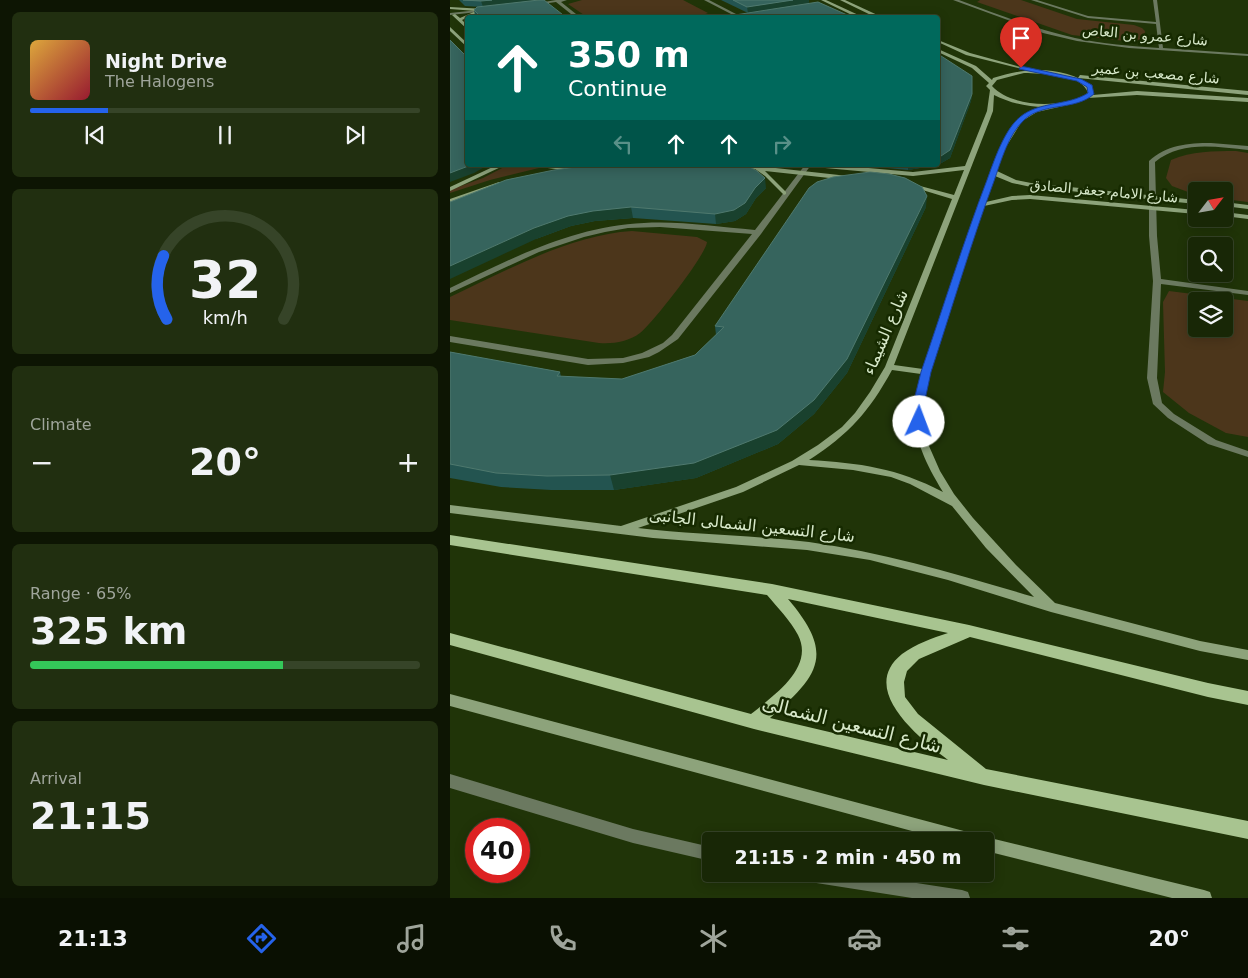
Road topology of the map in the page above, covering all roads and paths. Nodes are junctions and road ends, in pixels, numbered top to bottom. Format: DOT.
graph roads {
  1 [pos="565,0"];
  2 [pos="706,0"];
  3 [pos="842,0"];
  4 [pos="968,0"];
  5 [pos="1033,0"];
  6 [pos="1155,0"];
  7 [pos="557,1"];
  8 [pos="957,1"];
  9 [pos="822,2"];
  10 [pos="530,4"];
  11 [pos="493,9"];
  12 [pos="484,10"];
  13 [pos="451,12"];
  14 [pos="734,14"];
  15 [pos="741,14"];
  16 [pos="472,15"];
  17 [pos="575,15"];
  18 [pos="856,15"];
  19 [pos="875,15"];
  20 [pos="465,18"];
  21 [pos="459,20"];
  22 [pos="1157,22"];
  23 [pos="465,26"];
  24 [pos="450,28"];
  25 [pos="940,42"];
  26 [pos="465,44"];
  27 [pos="1161,48"];
  28 [pos="940,51"];
  29 [pos="1247,55"];
  30 [pos="1049,73"];
  31 [pos="1062,75"];
  32 [pos="991,86"];
  33 [pos="1248,93"];
  34 [pos="1088,97"];
  35 [pos="1248,100"];
  36 [pos="1058,105"];
  37 [pos="1248,148"];
  38 [pos="498,167"];
  39 [pos="555,167"];
  40 [pos="570,167"];
  41 [pos="573,167"];
  42 [pos="756,167"];
  43 [pos="806,167"];
  44 [pos="842,167"];
  45 [pos="967,168"];
  46 [pos="992,172"];
  47 [pos="546,173"];
  48 [pos="802,173"];
  49 [pos="856,178"];
  50 [pos="510,181"];
  51 [pos="898,183"];
  52 [pos="450,189"];
  53 [pos="784,193"];
  54 [pos="1152,197"];
  55 [pos="956,198"];
  56 [pos="450,201"];
  57 [pos="1188,201"];
  58 [pos="981,205"];
  59 [pos="1233,205"];
  60 [pos="1248,207"];
  61 [pos="1152,208"];
  62 [pos="1188,211"];
  63 [pos="1233,215"];
  64 [pos="1248,217"];
  65 [pos="758,232"];
  66 [pos="1157,281"];
  67 [pos="450,291"];
  68 [pos="1248,293"];
  69 [pos="450,339"];
  70 [pos="888,367"];
  71 [pos="926,372"];
  72 [pos="1248,454"];
  73 [pos="796,462"];
  74 [pos="956,503"];
  75 [pos="450,509"];
  76 [pos="621,530"];
  77 [pos="450,540"];
  78 [pos="772,590"];
  79 [pos="1050,607"];
  80 [pos="969,631"];
  81 [pos="450,639"];
  82 [pos="1248,655"];
  83 [pos="1248,698"];
  84 [pos="450,700"];
  85 [pos="754,722"];
  86 [pos="984,778"];
  87 [pos="450,781"];
  88 [pos="1248,830"];
  89 [pos="941,832"];
  90 [pos="994,846"];
  91 [pos="702,852"];
  92 [pos="861,882"];
  93 [pos="962,898"];
  94 [pos="1204,898"];
  1 -- 7 [label="street"];
  2 -- 14 [label="street"];
  3 -- 19 [label="street"];
  4 -- 8 [label="street"];
  5 -- 22 [label="street"];
  6 -- 22 [label="street"];
  7 -- 10 [label="street"];
  7 -- 17 [label="street"];
  8 -- 27 [label="street, شارع عمرو بن العاص"];
  9 -- 18 [label="street"];
  11 -- 12 [label="street"];
  12 -- 13 [label="street"];
  12 -- 16 [label="street"];
  13 -- 21 [label="street"];
  14 -- 15 [label="street"];
  20 -- 21 [label="street"];
  21 -- 23 [label="street"];
  22 -- 27 [label="street"];
  24 -- 26 [label="street"];
  25 -- 30 [label="street"];
  27 -- 29 [label="street, شارع عمرو بن العاص"];
  28 -- 32 [label="street"];
  30 -- 31 [label="street"];
  30 -- 32 [label="street"];
  31 -- 33 [label="street, شارع مصعب بن عمير"];
  31 -- 34 [label="street"];
  32 -- 36 [label="street"];
  32 -- 45 [label="street, شارع الشيماء"];
  34 -- 35 [label="street, شارع مصعب بن عمير"];
  34 -- 36 [label="street, شارع مصعب بن عمير"];
  36 -- 46 [label="street"];
  37 -- 54 [label="street"];
  38 -- 52 [label="street"];
  39 -- 40 [label="street"];
  41 -- 47 [label="street"];
  42 -- 48 [label="street"];
  42 -- 53 [label="street"];
  43 -- 48 [label="street"];
  44 -- 45 [label="street"];
  45 -- 55 [label="street, شارع الشيماء"];
  46 -- 54 [label="street, شارع الامام جعفر الصادق"];
  46 -- 58 [label="street"];
  48 -- 49 [label="street"];
  48 -- 53 [label="street"];
  50 -- 56 [label="street"];
  51 -- 55 [label="street"];
  53 -- 65 [label="street"];
  54 -- 57 [label="street, شارع الامام جعفر الصادق"];
  54 -- 61 [label="street"];
  55 -- 70 [label="street, شارع الشيماء"];
  58 -- 61 [label="street, شارع الامام جعفر الصادق"];
  58 -- 71 [label="street"];
  59 -- 60 [label="street"];
  61 -- 62 [label="street, شارع الامام جعفر الصادق"];
  61 -- 66 [label="street"];
  63 -- 64 [label="street"];
  65 -- 67 [label="street"];
  65 -- 69 [label="street"];
  66 -- 68 [label="street"];
  66 -- 72 [label="street"];
  70 -- 71 [label="street"];
  70 -- 73 [label="street, شارع الشيماء"];
  71 -- 74 [label="street"];
  73 -- 74 [label="street"];
  73 -- 76 [label="street, شارع الشيماء"];
  74 -- 79 [label="street"];
  75 -- 76 [label="street, شارع التسعين الشمالى الجانبى"];
  76 -- 79 [label="street, شارع التسعين الشمالى الجانبى"];
  77 -- 78 [label="main road"];
  78 -- 80 [label="main road"];
  78 -- 85 [label="main road"];
  79 -- 82 [label="street, شارع التسعين الشمالى الجانبى"];
  80 -- 83 [label="main road"];
  80 -- 86 [label="main road"];
  81 -- 85 [label="main road, شارع التسعين الشمالى"];
  84 -- 89 [label="street"];
  85 -- 86 [label="main road, شارع التسعين الشمالى"];
  86 -- 88 [label="main road, شارع التسعين الشمالى"];
  87 -- 91 [label="street"];
  90 -- 94 [label="street"];
  92 -- 93 [label="street"];
}
